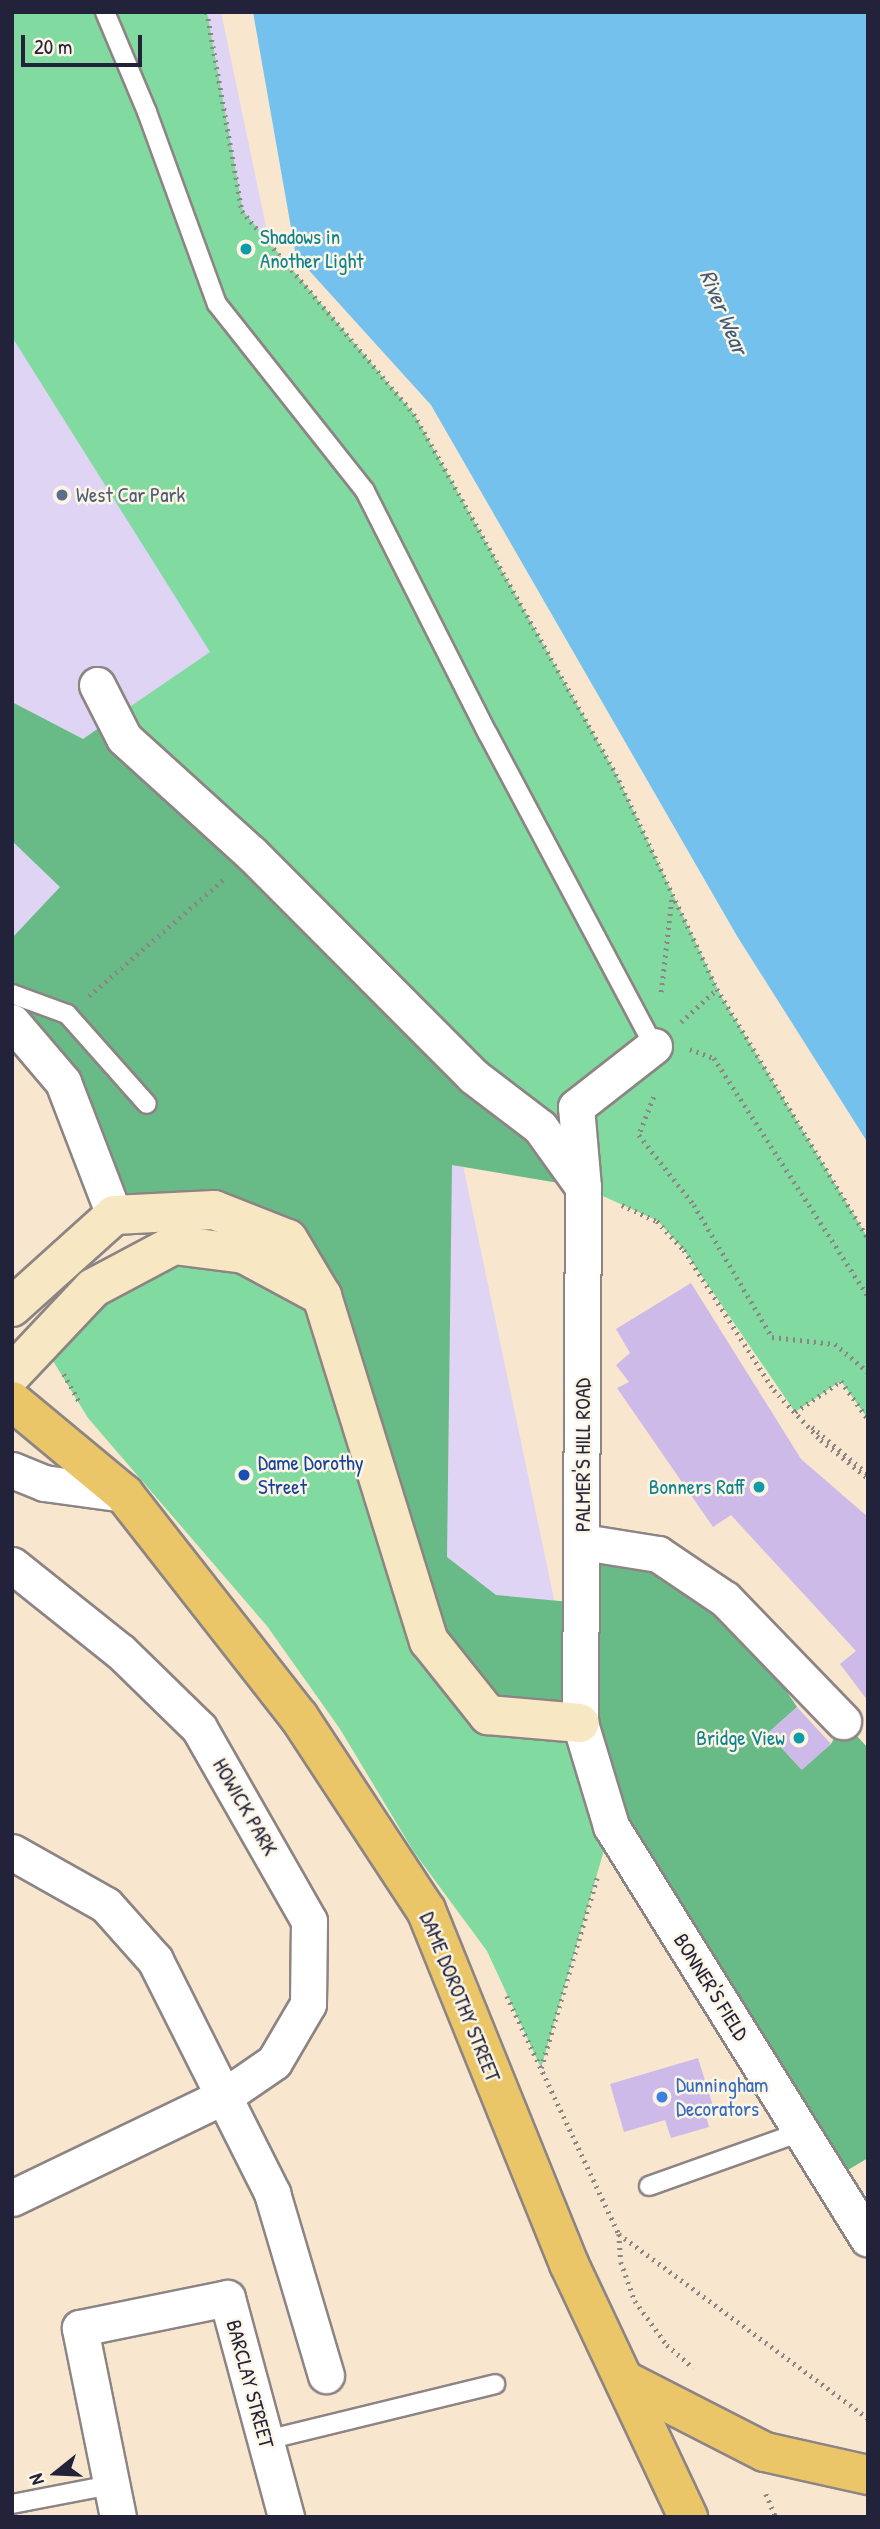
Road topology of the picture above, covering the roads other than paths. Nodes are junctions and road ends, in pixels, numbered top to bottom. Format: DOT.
graph roads {
  1 [pos="105,12"];
  2 [pos="97,685"];
  3 [pos="12,993"];
  4 [pos="12,1022"];
  5 [pos="654,1046"];
  6 [pos="146,1104"];
  7 [pos="583,1187"];
  8 [pos="114,1215"];
  9 [pos="322,1296"];
  10 [pos="12,1307"];
  11 [pos="12,1374"];
  12 [pos="12,1401"];
  13 [pos="12,1470"];
  14 [pos="124,1494"];
  15 [pos="583,1542"];
  16 [pos="12,1566"];
  17 [pos="843,1721"];
  18 [pos="580,1723"];
  19 [pos="12,1852"];
  20 [pos="226,2095"];
  21 [pos="802,2132"];
  22 [pos="649,2186"];
  23 [pos="12,2198"];
  24 [pos="868,2239"];
  25 [pos="326,2375"];
  26 [pos="624,2380"];
  27 [pos="495,2384"];
  28 [pos="266,2440"];
  29 [pos="868,2475"];
  30 [pos="115,2501"];
  31 [pos="12,2504"];
  32 [pos="286,2517"];
  33 [pos="688,2517"];
  1 -- 5 [label="lane"];
  2 -- 7 [label="street"];
  3 -- 6 [label="lane"];
  4 -- 8 [label="street"];
  5 -- 7 [label="street, PALMER'S HILL ROAD"];
  7 -- 15 [label="street, PALMER'S HILL ROAD"];
  8 -- 9 [label="street"];
  8 -- 10 [label="street"];
  9 -- 11 [label="street"];
  9 -- 18 [label="street"];
  12 -- 14 [label="main road, DAME DOROTHY STREET"];
  13 -- 14 [label="street"];
  14 -- 26 [label="main road, DAME DOROTHY STREET"];
  15 -- 17 [label="street"];
  15 -- 18 [label="street, PALMER'S HILL ROAD"];
  16 -- 20 [label="street, HOWICK PARK"];
  18 -- 21 [label="street, BONNER'S FIELD"];
  19 -- 20 [label="street"];
  20 -- 23 [label="street, HOWICK PARK"];
  20 -- 25 [label="street"];
  21 -- 22 [label="lane"];
  21 -- 24 [label="street, BONNER'S FIELD"];
  26 -- 29 [label="main road"];
  26 -- 33 [label="main road, DAME DOROTHY STREET"];
  27 -- 28 [label="lane"];
  28 -- 30 [label="street, BARCLAY STREET"];
  28 -- 32 [label="street, BARCLAY STREET"];
  30 -- 31 [label="lane"];
}
